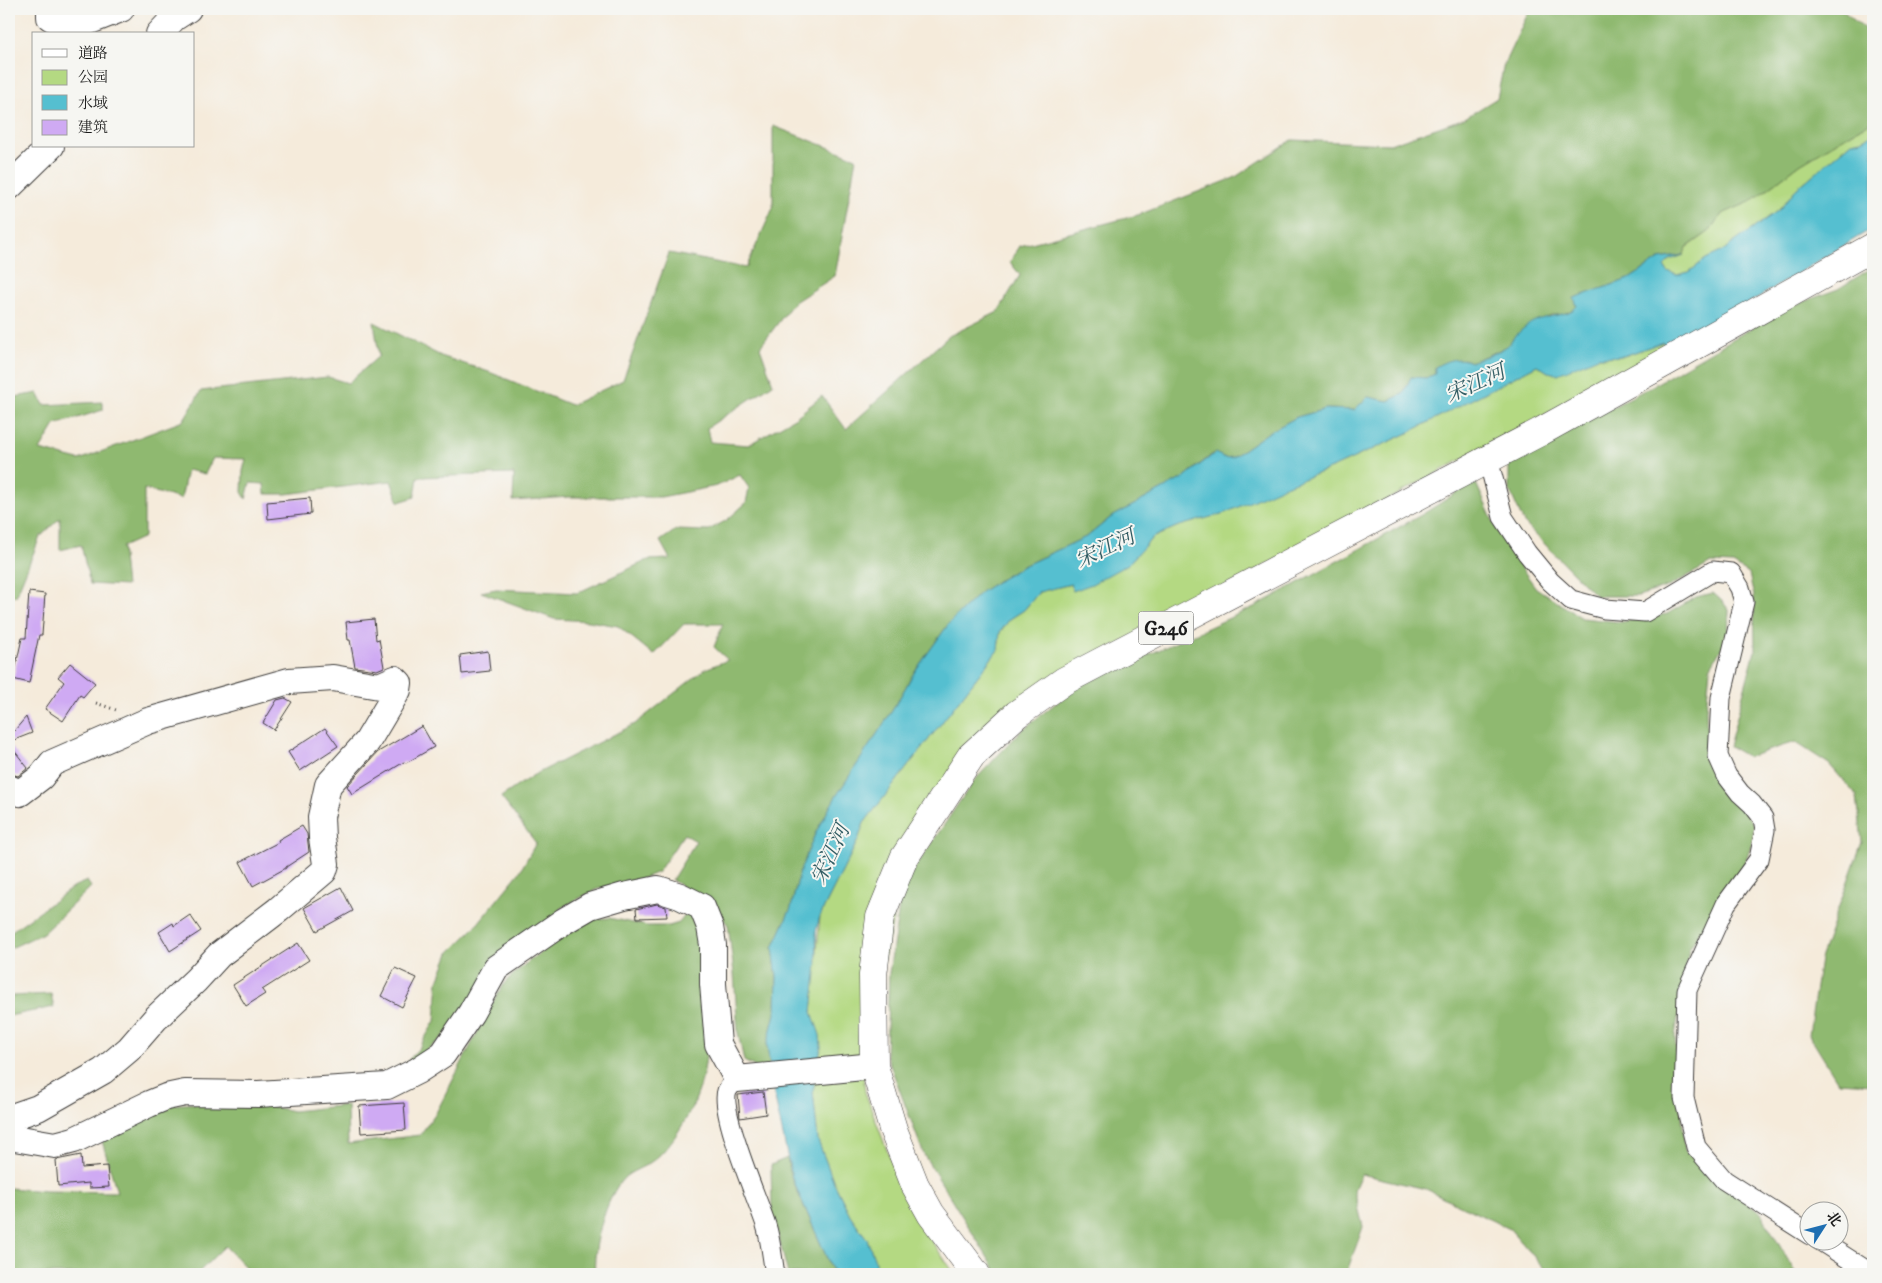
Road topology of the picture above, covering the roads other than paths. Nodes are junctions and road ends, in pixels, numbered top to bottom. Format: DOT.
graph roads {
  1 [pos="50,9"];
  2 [pos="121,9"];
  3 [pos="188,9"];
  4 [pos="161,32"];
  5 [pos="48,148"];
  6 [pos="9,187"];
  7 [pos="1873,247"];
  8 [pos="1488,459"];
  9 [pos="9,788"];
  10 [pos="874,1066"];
  11 [pos="737,1079"];
  12 [pos="9,1118"];
  13 [pos="9,1137"];
  14 [pos="1800,1228"];
  15 [pos="1835,1250"];
  16 [pos="775,1274"];
  17 [pos="976,1274"];
  18 [pos="1872,1274"];
  1 -- 2 [label="street"];
  3 -- 4 [label="street"];
  5 -- 6 [label="street"];
  7 -- 8 [label="highway, G246"];
  8 -- 10 [label="highway, G246"];
  8 -- 14 [label="street"];
  9 -- 12 [label="street"];
  10 -- 11 [label="street"];
  10 -- 17 [label="highway, G246"];
  11 -- 13 [label="street"];
  11 -- 16 [label="street"];
  15 -- 18 [label="street"];
}
